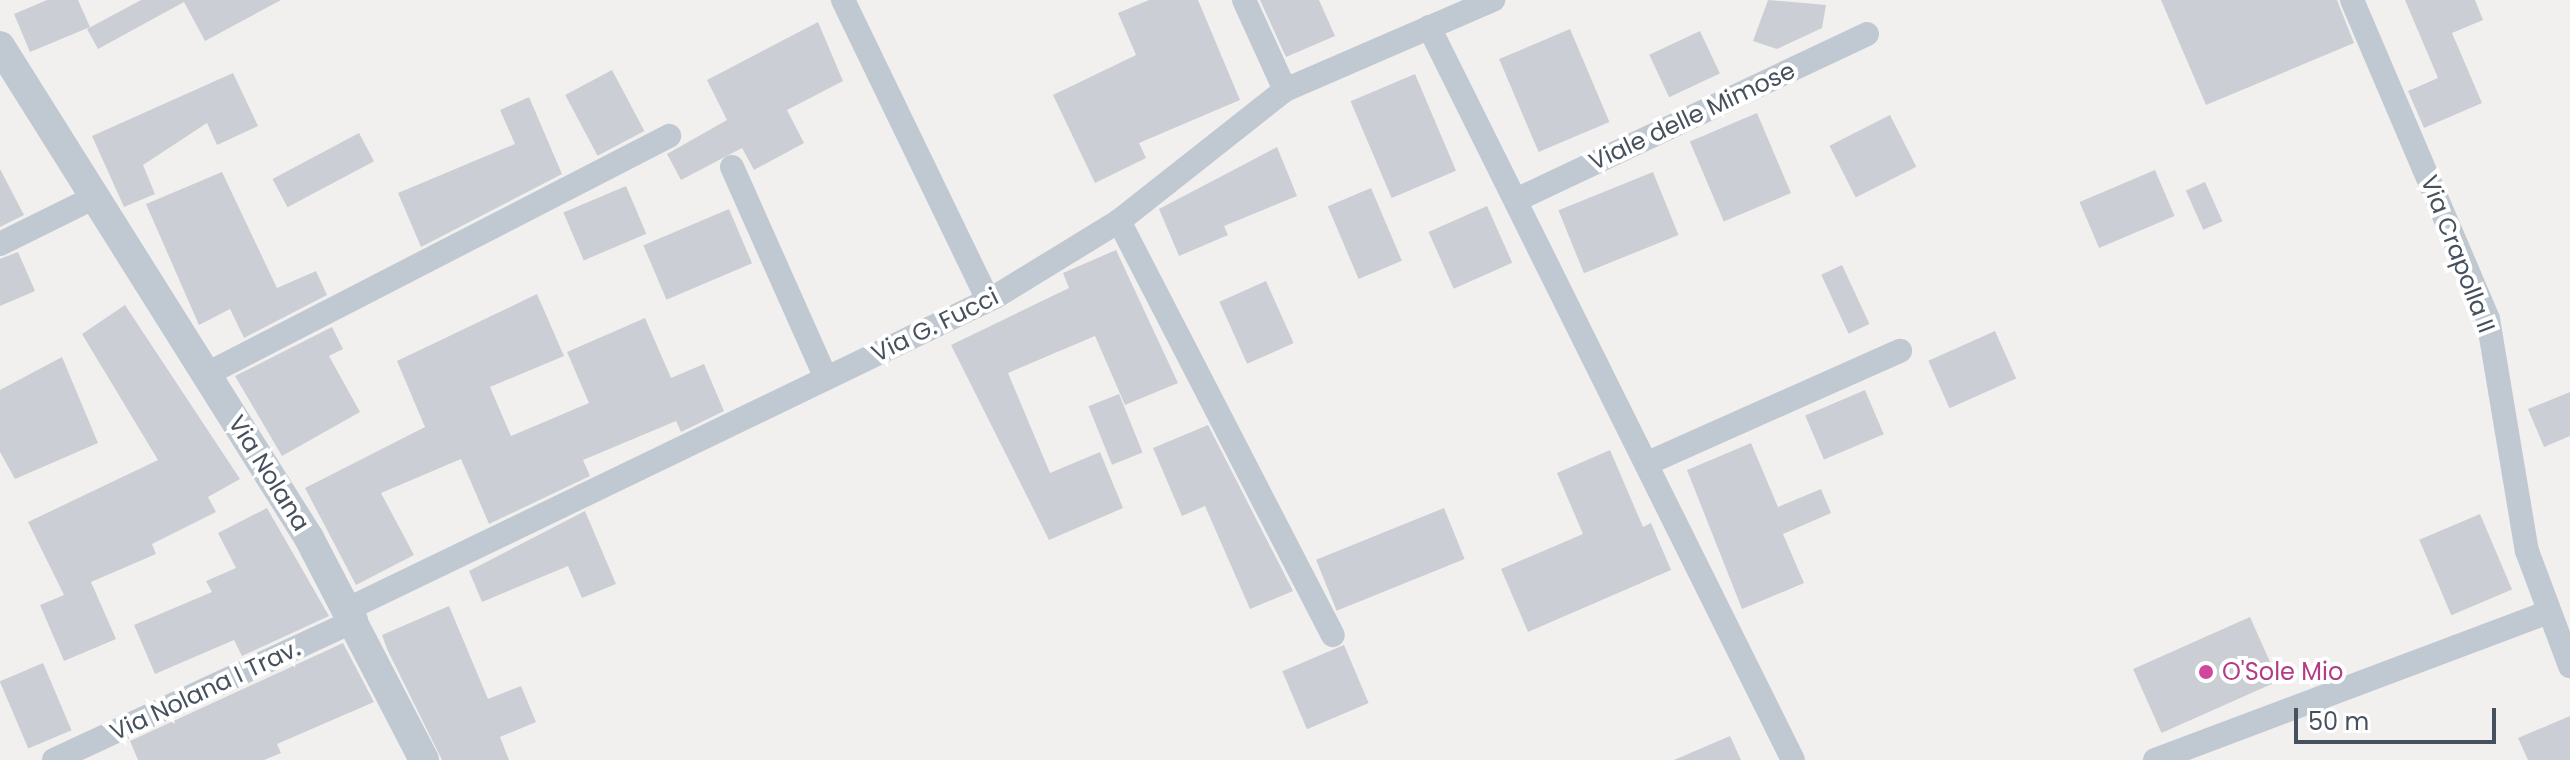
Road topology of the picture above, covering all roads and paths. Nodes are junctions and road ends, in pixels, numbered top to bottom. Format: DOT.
graph roads {
  1 [pos="843,0"];
  2 [pos="1244,0"];
  3 [pos="1493,0"];
  4 [pos="2352,0"];
  5 [pos="1429,27"];
  6 [pos="1867,34"];
  7 [pos="0,46"];
  8 [pos="1285,90"];
  9 [pos="669,136"];
  10 [pos="732,167"];
  11 [pos="91,199"];
  12 [pos="1518,199"];
  13 [pos="1119,221"];
  14 [pos="0,244"];
  15 [pos="988,300"];
  16 [pos="1900,351"];
  17 [pos="207,374"];
  18 [pos="826,378"];
  19 [pos="1648,463"];
  20 [pos="2547,613"];
  21 [pos="353,614"];
  22 [pos="1333,635"];
  23 [pos="2570,666"];
  24 [pos="54,760"];
  25 [pos="424,760"];
  26 [pos="1793,760"];
  27 [pos="2155,760"];
  1 -- 15 [label="street"];
  2 -- 8 [label="street"];
  3 -- 5 [label="street, Via G. Fucci"];
  4 -- 20 [label="street, Via Crapolla II"];
  5 -- 8 [label="street, Via G. Fucci"];
  5 -- 12 [label="street"];
  6 -- 12 [label="street, Viale delle Mimose"];
  7 -- 11 [label="street, Via Nolana"];
  8 -- 13 [label="street, Via G. Fucci"];
  9 -- 17 [label="street"];
  10 -- 18 [label="street"];
  11 -- 14 [label="street"];
  11 -- 17 [label="street, Via Nolana"];
  12 -- 19 [label="street"];
  13 -- 15 [label="street, Via G. Fucci"];
  13 -- 22 [label="street"];
  15 -- 18 [label="street, Via G. Fucci"];
  16 -- 19 [label="street"];
  17 -- 21 [label="street, Via Nolana"];
  18 -- 21 [label="street, Via G. Fucci"];
  19 -- 26 [label="street"];
  20 -- 23 [label="street, Via Crapolla II"];
  20 -- 27 [label="street"];
  21 -- 24 [label="street, Via Nolana I Trav."];
  21 -- 25 [label="street, Via Nolana"];
}
